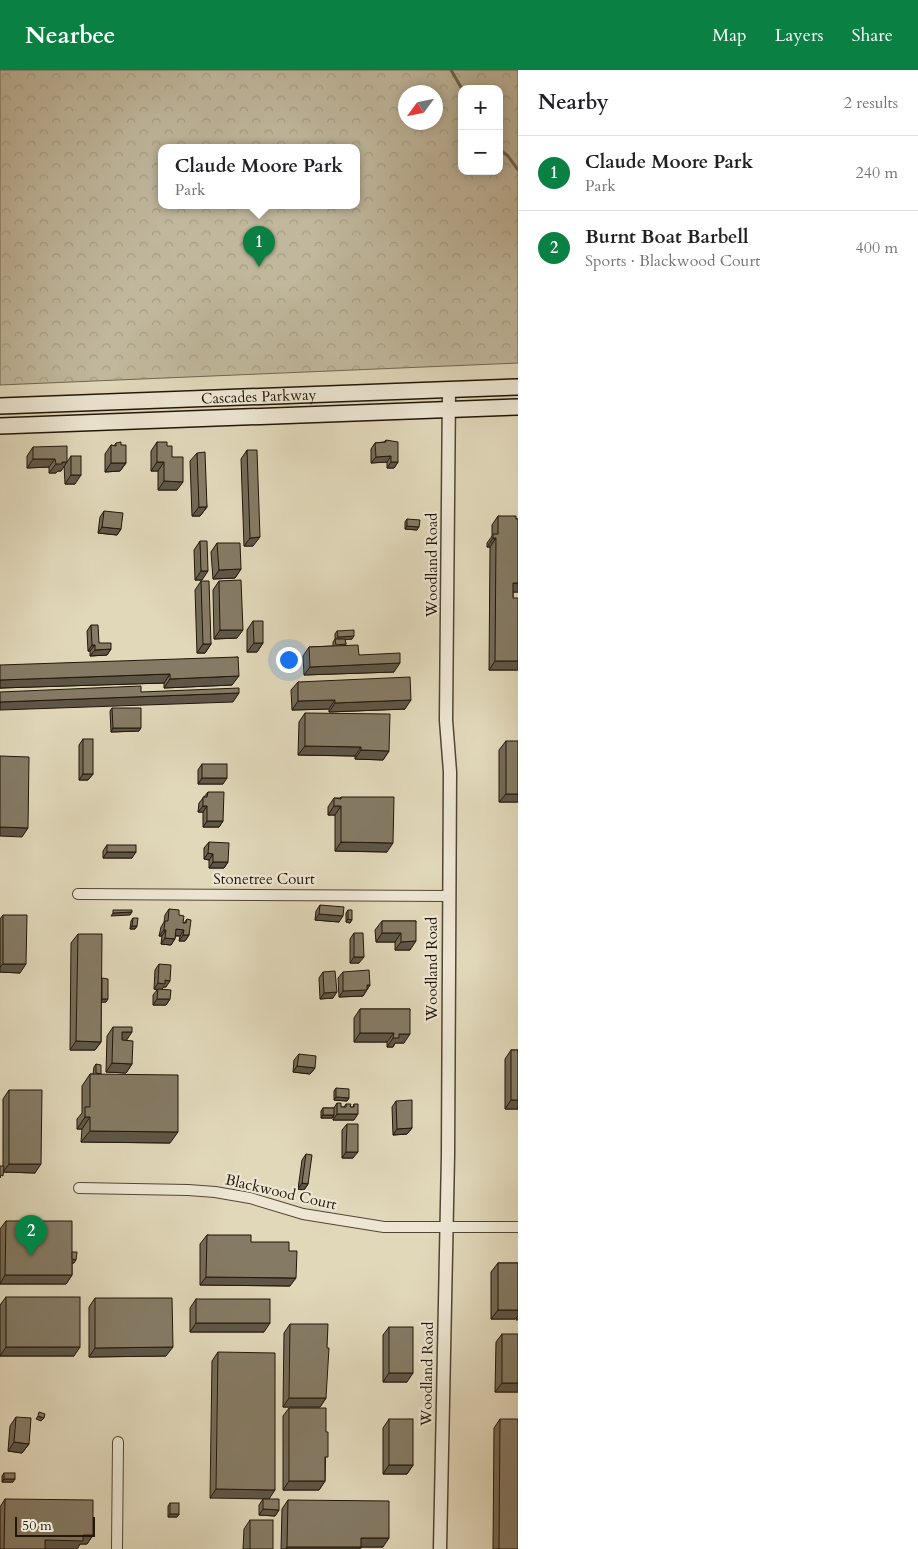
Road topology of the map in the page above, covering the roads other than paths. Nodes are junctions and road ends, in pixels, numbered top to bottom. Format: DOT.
graph roads {
  1 [pos="518,387"];
  2 [pos="449,390"];
  3 [pos="0,406"];
  4 [pos="518,407"];
  5 [pos="449,410"];
  6 [pos="0,426"];
  7 [pos="78,894"];
  8 [pos="449,896"];
  9 [pos="78,1188"];
  10 [pos="446,1226"];
  11 [pos="518,1227"];
  12 [pos="118,1442"];
  13 [pos="117,1549"];
  14 [pos="440,1549"];
  1 -- 2 [label="main road, Cascades Parkway"];
  2 -- 3 [label="main road, Cascades Parkway"];
  2 -- 5 [label="street, Woodland Road"];
  4 -- 5 [label="main road, Cascades Parkway"];
  5 -- 6 [label="main road, Cascades Parkway"];
  5 -- 8 [label="street, Woodland Road"];
  7 -- 8 [label="street, Stonetree Court"];
  8 -- 10 [label="street, Woodland Road"];
  9 -- 10 [label="street, Blackwood Court"];
  10 -- 11 [label="street, Blackwood Court"];
  10 -- 14 [label="street, Woodland Road"];
  12 -- 13 [label="street"];
}
